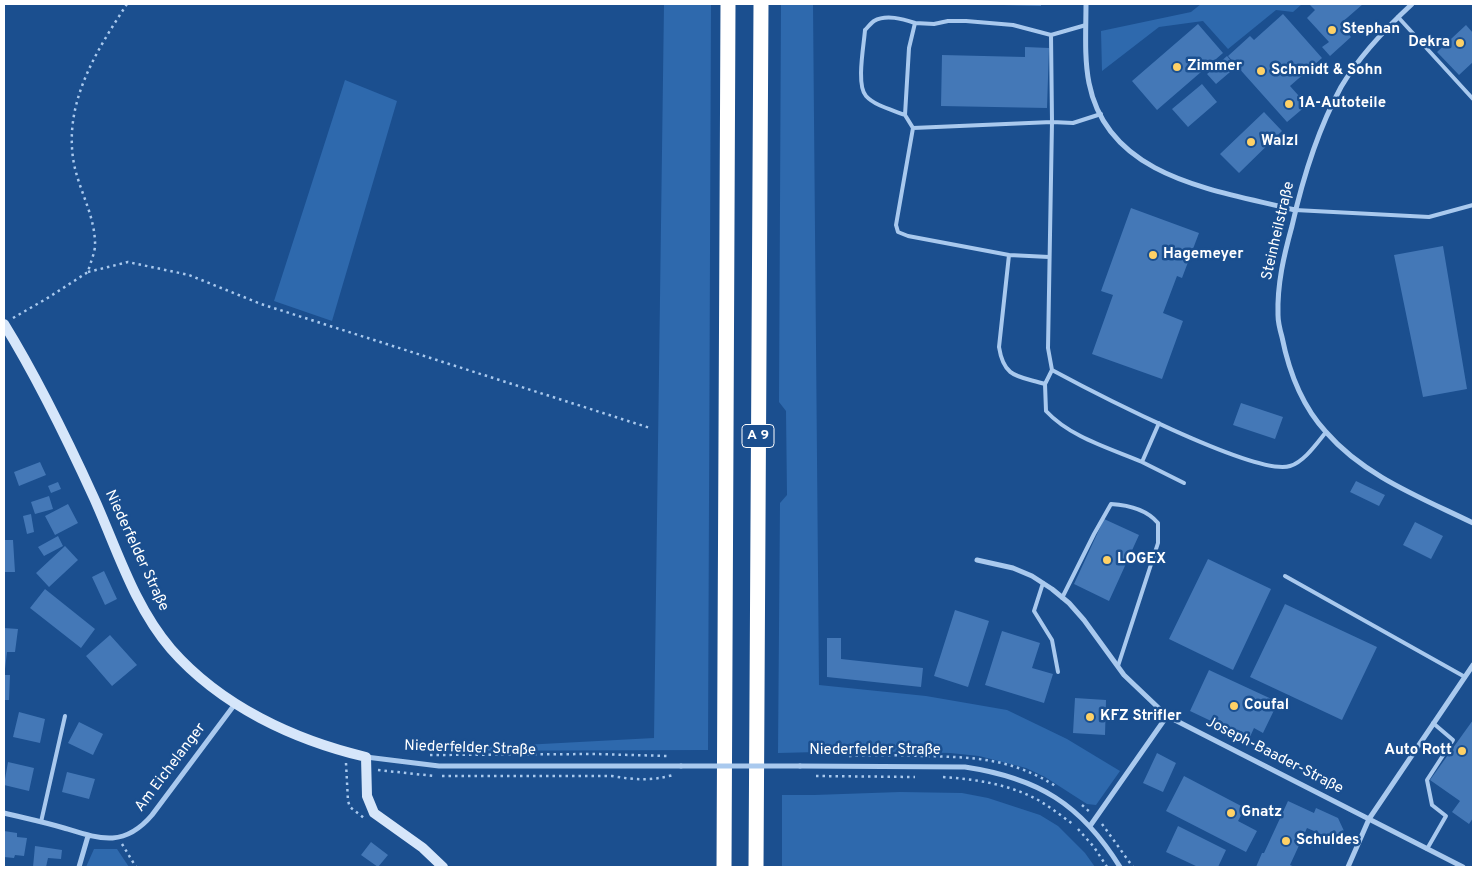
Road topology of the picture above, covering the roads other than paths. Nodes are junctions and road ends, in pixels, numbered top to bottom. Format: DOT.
graph roads {
  1 [pos="728,4"];
  2 [pos="761,4"];
  3 [pos="1086,4"];
  4 [pos="1412,4"];
  5 [pos="1398,17"];
  6 [pos="915,22"];
  7 [pos="1086,25"];
  8 [pos="1051,35"];
  9 [pos="1473,99"];
  10 [pos="1100,114"];
  11 [pos="905,115"];
  12 [pos="1052,122"];
  13 [pos="913,128"];
  14 [pos="1473,206"];
  15 [pos="1295,210"];
  16 [pos="1009,254"];
  17 [pos="1049,257"];
  18 [pos="7,328"];
  19 [pos="1052,370"];
  20 [pos="1045,384"];
  21 [pos="1159,423"];
  22 [pos="1326,432"];
  23 [pos="1142,462"];
  24 [pos="1184,482"];
  25 [pos="1473,523"];
  26 [pos="977,560"];
  27 [pos="1285,576"];
  28 [pos="1043,583"];
  29 [pos="1062,598"];
  30 [pos="1473,665"];
  31 [pos="1118,666"];
  32 [pos="1058,672"];
  33 [pos="1465,677"];
  34 [pos="235,704"];
  35 [pos="65,716"];
  36 [pos="1166,716"];
  37 [pos="1433,723"];
  38 [pos="366,757"];
  39 [pos="4,814"];
  40 [pos="1369,819"];
  41 [pos="41,822"];
  42 [pos="1090,826"];
  43 [pos="88,836"];
  44 [pos="1427,849"];
  45 [pos="79,867"];
  46 [pos="443,867"];
  47 [pos="724,867"];
  48 [pos="756,867"];
  49 [pos="1120,867"];
  50 [pos="1348,867"];
  51 [pos="1464,867"];
  1 -- 47 [label="highway, A 9"];
  2 -- 48 [label="highway, A 9"];
  3 -- 7 [label="street"];
  4 -- 5 [label="street, Steinheilstraße"];
  5 -- 9 [label="lane"];
  5 -- 15 [label="street, Steinheilstraße"];
  6 -- 8 [label="lane"];
  6 -- 11 [label="lane"];
  6 -- 11 [label="lane"];
  7 -- 8 [label="lane"];
  7 -- 10 [label="street"];
  8 -- 12 [label="lane"];
  10 -- 12 [label="lane"];
  10 -- 15 [label="street"];
  11 -- 13 [label="lane"];
  12 -- 13 [label="lane"];
  12 -- 17 [label="lane"];
  13 -- 16 [label="lane"];
  14 -- 15 [label="lane"];
  15 -- 22 [label="street, Steinheilstraße"];
  16 -- 17 [label="lane"];
  16 -- 20 [label="lane"];
  17 -- 19 [label="lane"];
  18 -- 34 [label="street, Niederfelder Straße"];
  19 -- 20 [label="lane"];
  19 -- 21 [label="lane"];
  20 -- 23 [label="lane"];
  21 -- 22 [label="lane"];
  21 -- 23 [label="lane"];
  22 -- 25 [label="street, Steinheilstraße"];
  23 -- 24 [label="lane"];
  26 -- 28 [label="street, Joseph-Baader-Straße"];
  27 -- 33 [label="lane"];
  28 -- 29 [label="street, Joseph-Baader-Straße"];
  28 -- 32 [label="lane"];
  29 -- 31 [label="street, Joseph-Baader-Straße"];
  29 -- 31 [label="lane"];
  30 -- 33 [label="street"];
  31 -- 36 [label="street, Joseph-Baader-Straße"];
  33 -- 37 [label="street"];
  34 -- 38 [label="street, Niederfelder Straße"];
  34 -- 43 [label="street, Am Eichelanger"];
  35 -- 41 [label="lane"];
  36 -- 40 [label="street, Joseph-Baader-Straße"];
  36 -- 42 [label="street"];
  37 -- 40 [label="street"];
  37 -- 44 [label="lane"];
  38 -- 42 [label="street, Niederfelder Straße, bridge"];
  38 -- 46 [label="street"];
  39 -- 41 [label="street"];
  40 -- 44 [label="street, Joseph-Baader-Straße"];
  40 -- 50 [label="street"];
  41 -- 43 [label="street"];
  42 -- 49 [label="street, Niederfelder Straße"];
  43 -- 45 [label="street"];
  44 -- 51 [label="street, Joseph-Baader-Straße"];
}
